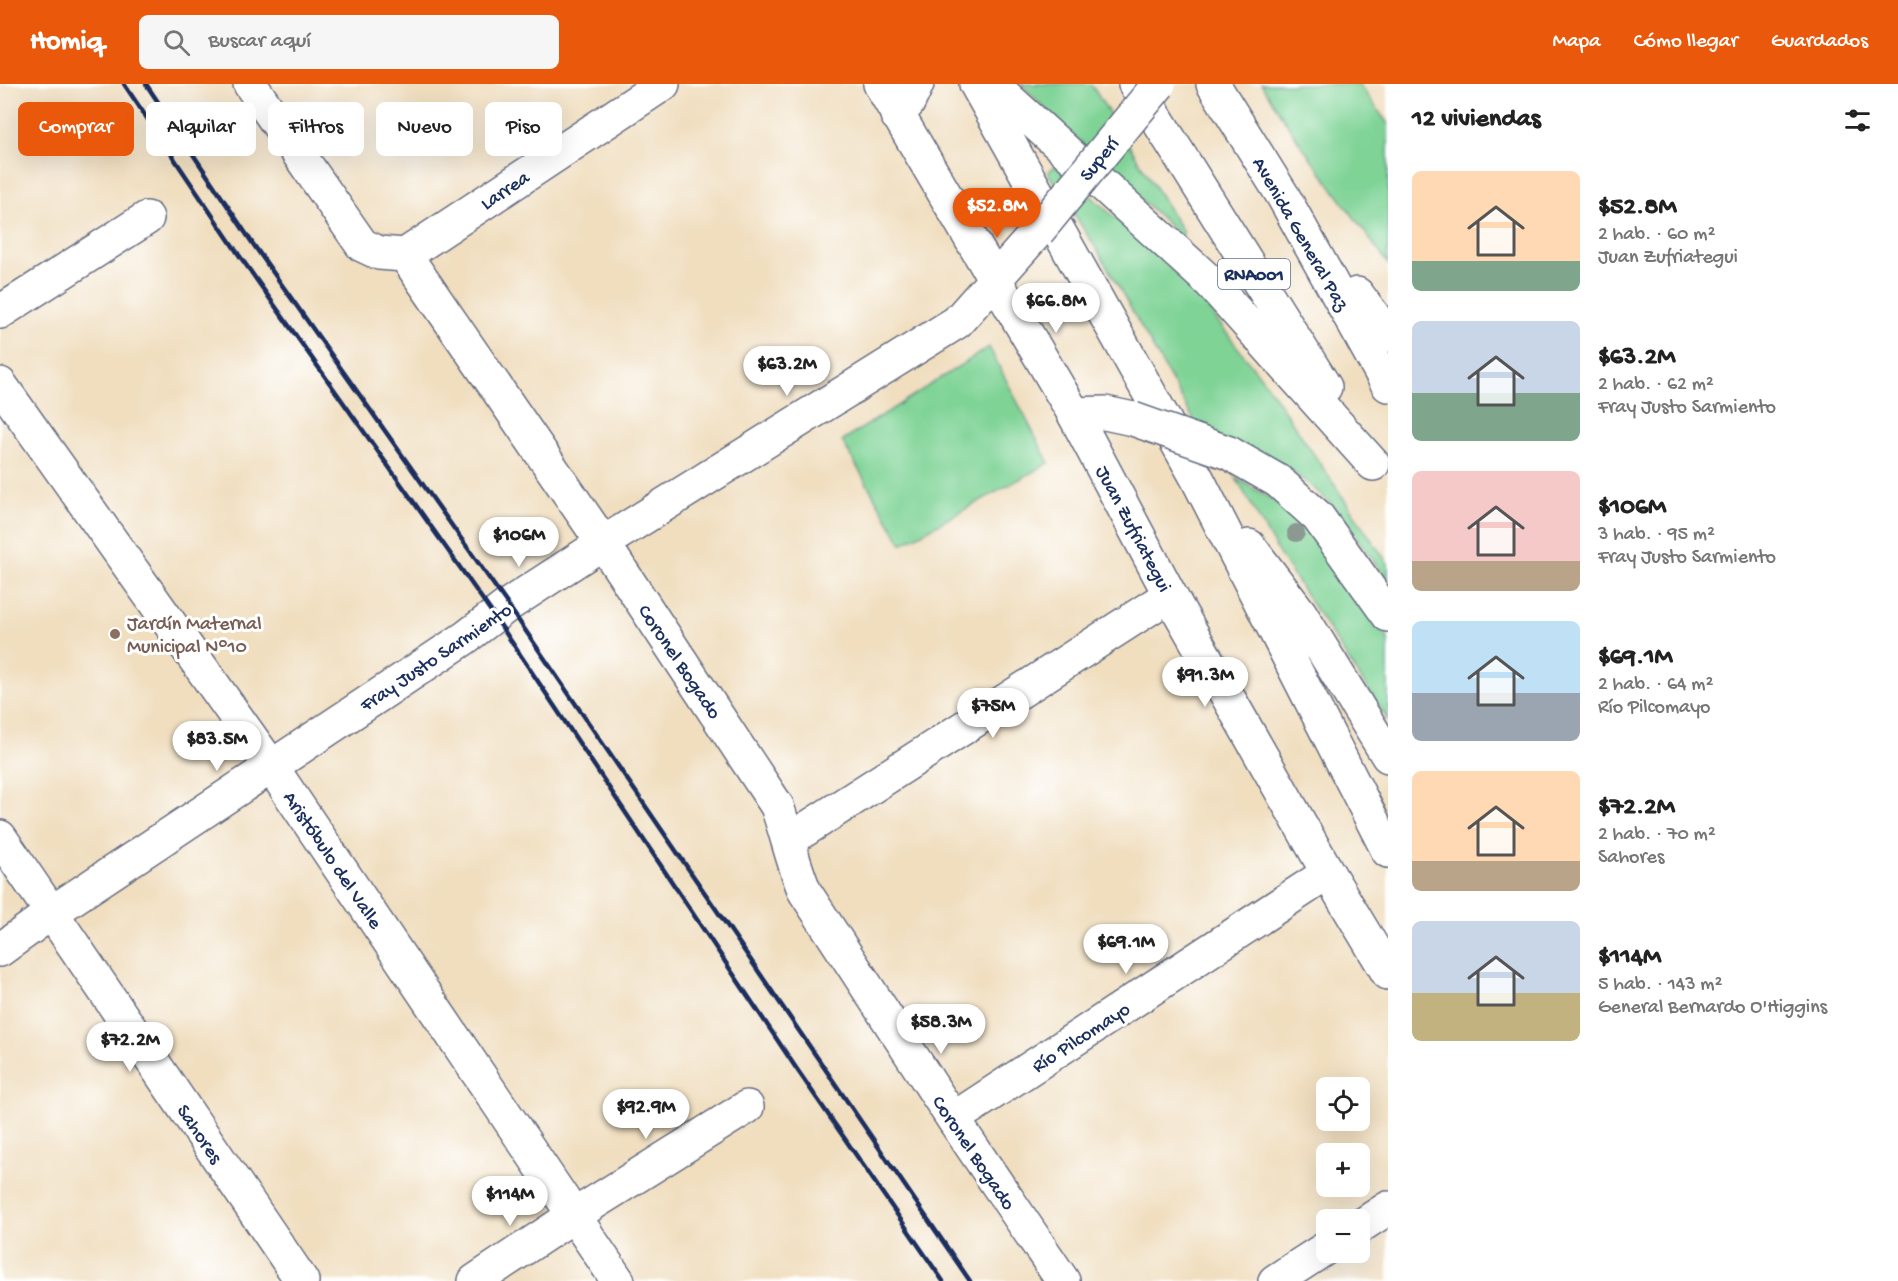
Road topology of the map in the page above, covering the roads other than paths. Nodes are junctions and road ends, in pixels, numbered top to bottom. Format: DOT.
graph roads {
  1 [pos="250,84"];
  2 [pos="663,84"];
  3 [pos="880,84"];
  4 [pos="917,84"];
  5 [pos="976,84"];
  6 [pos="992,84"];
  7 [pos="1135,84"];
  8 [pos="1159,84"];
  9 [pos="1213,84"];
  10 [pos="897,115"];
  11 [pos="1283,196"];
  12 [pos="147,218"];
  13 [pos="1038,231"];
  14 [pos="405,255"];
  15 [pos="995,280"];
  16 [pos="0,312"];
  17 [pos="1388,335"];
  18 [pos="0,384"];
  19 [pos="1388,385"];
  20 [pos="1074,414"];
  21 [pos="1380,476"];
  22 [pos="1197,478"];
  23 [pos="603,543"];
  24 [pos="1170,595"];
  25 [pos="1388,615"];
  26 [pos="1388,756"];
  27 [pos="271,766"];
  28 [pos="0,837"];
  29 [pos="789,840"];
  30 [pos="1388,851"];
  31 [pos="1328,873"];
  32 [pos="51,913"];
  33 [pos="0,950"];
  34 [pos="1388,973"];
  35 [pos="747,1107"];
  36 [pos="952,1119"];
  37 [pos="1388,1208"];
  38 [pos="573,1216"];
  39 [pos="1370,1220"];
  40 [pos="1316,1254"];
  41 [pos="302,1281"];
  42 [pos="475,1281"];
  43 [pos="618,1281"];
  44 [pos="1063,1281"];
  45 [pos="1275,1281"];
  1 -- 14 [label="main road"];
  2 -- 14 [label="main road, Larrea"];
  3 -- 10 [label="main road, Juan Zufriategui"];
  4 -- 10 [label="main road"];
  5 -- 22 [label="main road"];
  6 -- 21 [label="main road"];
  7 -- 21 [label="main road, RNA001"];
  8 -- 13 [label="main road, Superí, bridge"];
  9 -- 11 [label="main road, Avenida General Paz / RNA001"];
  10 -- 15 [label="main road, Juan Zufriategui"];
  11 -- 17 [label="main road"];
  11 -- 19 [label="main road, Avenida General Paz / RNA001"];
  12 -- 16 [label="main road"];
  13 -- 15 [label="main road, Fray Justo Sarmiento"];
  14 -- 23 [label="main road, Coronel Bogado"];
  15 -- 20 [label="main road, Juan Zufriategui"];
  15 -- 23 [label="main road, Fray Justo Sarmiento"];
  18 -- 27 [label="main road, Aristóbulo del Valle"];
  20 -- 24 [label="main road, Juan Zufriategui"];
  20 -- 25 [label="main road, bridge"];
  22 -- 26 [label="main road"];
  22 -- 30 [label="main road"];
  23 -- 27 [label="main road, Fray Justo Sarmiento"];
  23 -- 29 [label="main road, Coronel Bogado"];
  24 -- 29 [label="main road"];
  24 -- 31 [label="main road, Juan Zufriategui"];
  27 -- 32 [label="main road, Fray Justo Sarmiento"];
  27 -- 38 [label="main road, Aristóbulo del Valle"];
  28 -- 32 [label="main road, Sahores"];
  29 -- 36 [label="main road, Coronel Bogado"];
  31 -- 34 [label="main road, Juan Zufriategui"];
  31 -- 36 [label="main road, Río Pilcomayo"];
  32 -- 33 [label="main road, Fray Justo Sarmiento"];
  32 -- 41 [label="main road, Sahores"];
  35 -- 38 [label="main road"];
  36 -- 44 [label="main road, Coronel Bogado"];
  37 -- 39 [label="main road"];
  38 -- 42 [label="main road"];
  38 -- 43 [label="main road, Aristóbulo del Valle"];
  40 -- 45 [label="main road"];
}
